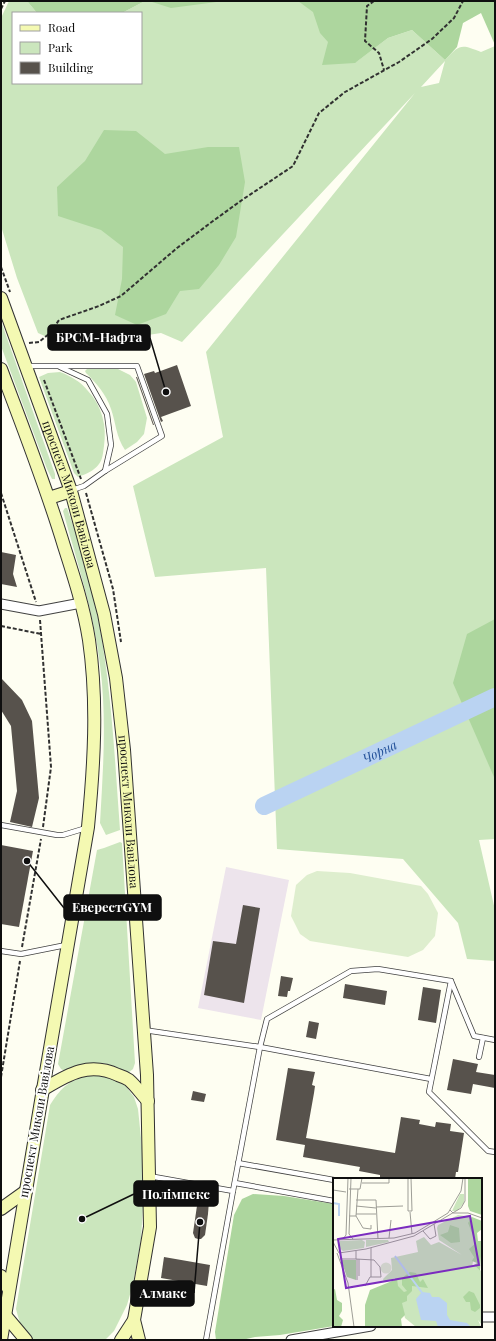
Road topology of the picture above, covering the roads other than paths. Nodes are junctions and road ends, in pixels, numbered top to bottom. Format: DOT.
graph roads {
  1 [pos="1,298"];
  2 [pos="25,366"];
  3 [pos="58,366"];
  4 [pos="1,369"];
  5 [pos="105,471"];
  6 [pos="71,491"];
  7 [pos="49,498"];
  8 [pos="81,603"];
  9 [pos="1,604"];
  10 [pos="1,825"];
  11 [pos="88,827"];
  12 [pos="68,945"];
  13 [pos="1,951"];
  14 [pos="451,981"];
  15 [pos="144,1030"];
  16 [pos="483,1038"];
  17 [pos="495,1040"];
  18 [pos="260,1048"];
  19 [pos="479,1057"];
  20 [pos="431,1079"];
  21 [pos="42,1090"];
  22 [pos="148,1101"];
  23 [pos="495,1152"];
  24 [pos="238,1163"];
  25 [pos="149,1176"];
  26 [pos="333,1180"];
  27 [pos="235,1183"];
  28 [pos="26,1191"];
  29 [pos="233,1191"];
  30 [pos="333,1201"];
  31 [pos="1,1209"];
  32 [pos="1,1276"];
  33 [pos="10,1290"];
  34 [pos="5,1315"];
  35 [pos="482,1317"];
  36 [pos="495,1317"];
  37 [pos="134,1320"];
  38 [pos="366,1327"];
  39 [pos="1,1340"];
  40 [pos="26,1340"];
  41 [pos="121,1340"];
  42 [pos="139,1340"];
  43 [pos="206,1340"];
  44 [pos="291,1340"];
  1 -- 2 [label="main road, проспект Миколи Вавілова"];
  2 -- 3 [label="lane"];
  2 -- 6 [label="main road, проспект Миколи Вавілова"];
  3 -- 5 [label="lane"];
  3 -- 5 [label="lane"];
  4 -- 7 [label="main road, проспект Миколи Вавілова"];
  5 -- 6 [label="lane"];
  6 -- 7 [label="main road"];
  6 -- 15 [label="main road, проспект Миколи Вавілова"];
  7 -- 8 [label="main road, проспект Миколи Вавілова"];
  8 -- 9 [label="street"];
  8 -- 11 [label="main road, проспект Миколи Вавілова"];
  10 -- 11 [label="lane"];
  11 -- 12 [label="main road, проспект Миколи Вавілова"];
  12 -- 13 [label="lane"];
  12 -- 21 [label="main road, проспект Миколи Вавілова"];
  14 -- 16 [label="lane"];
  14 -- 18 [label="lane"];
  14 -- 20 [label="lane"];
  15 -- 18 [label="lane"];
  15 -- 22 [label="main road, проспект Миколи Вавілова"];
  16 -- 17 [label="lane"];
  16 -- 19 [label="lane"];
  18 -- 20 [label="lane"];
  18 -- 24 [label="lane"];
  20 -- 23 [label="lane"];
  21 -- 22 [label="main road"];
  21 -- 28 [label="main road, проспект Миколи Вавілова"];
  22 -- 25 [label="main road, проспект Миколи Вавілова"];
  24 -- 26 [label="lane"];
  24 -- 27 [label="lane"];
  25 -- 29 [label="lane"];
  25 -- 37 [label="main road, проспект Миколи Вавілова"];
  27 -- 29 [label="lane"];
  27 -- 30 [label="lane"];
  28 -- 31 [label="main road"];
  28 -- 33 [label="main road, проспект Миколи Вавілова"];
  29 -- 43 [label="lane"];
  32 -- 33 [label="main road"];
  33 -- 34 [label="main road, проспект Миколи Вавілова"];
  34 -- 39 [label="main road, проспект Миколи Вавілова"];
  34 -- 40 [label="main road"];
  35 -- 36 [label="street"];
  37 -- 41 [label="main road"];
  37 -- 42 [label="main road, проспект Миколи Вавілова"];
  38 -- 44 [label="street"];
}
